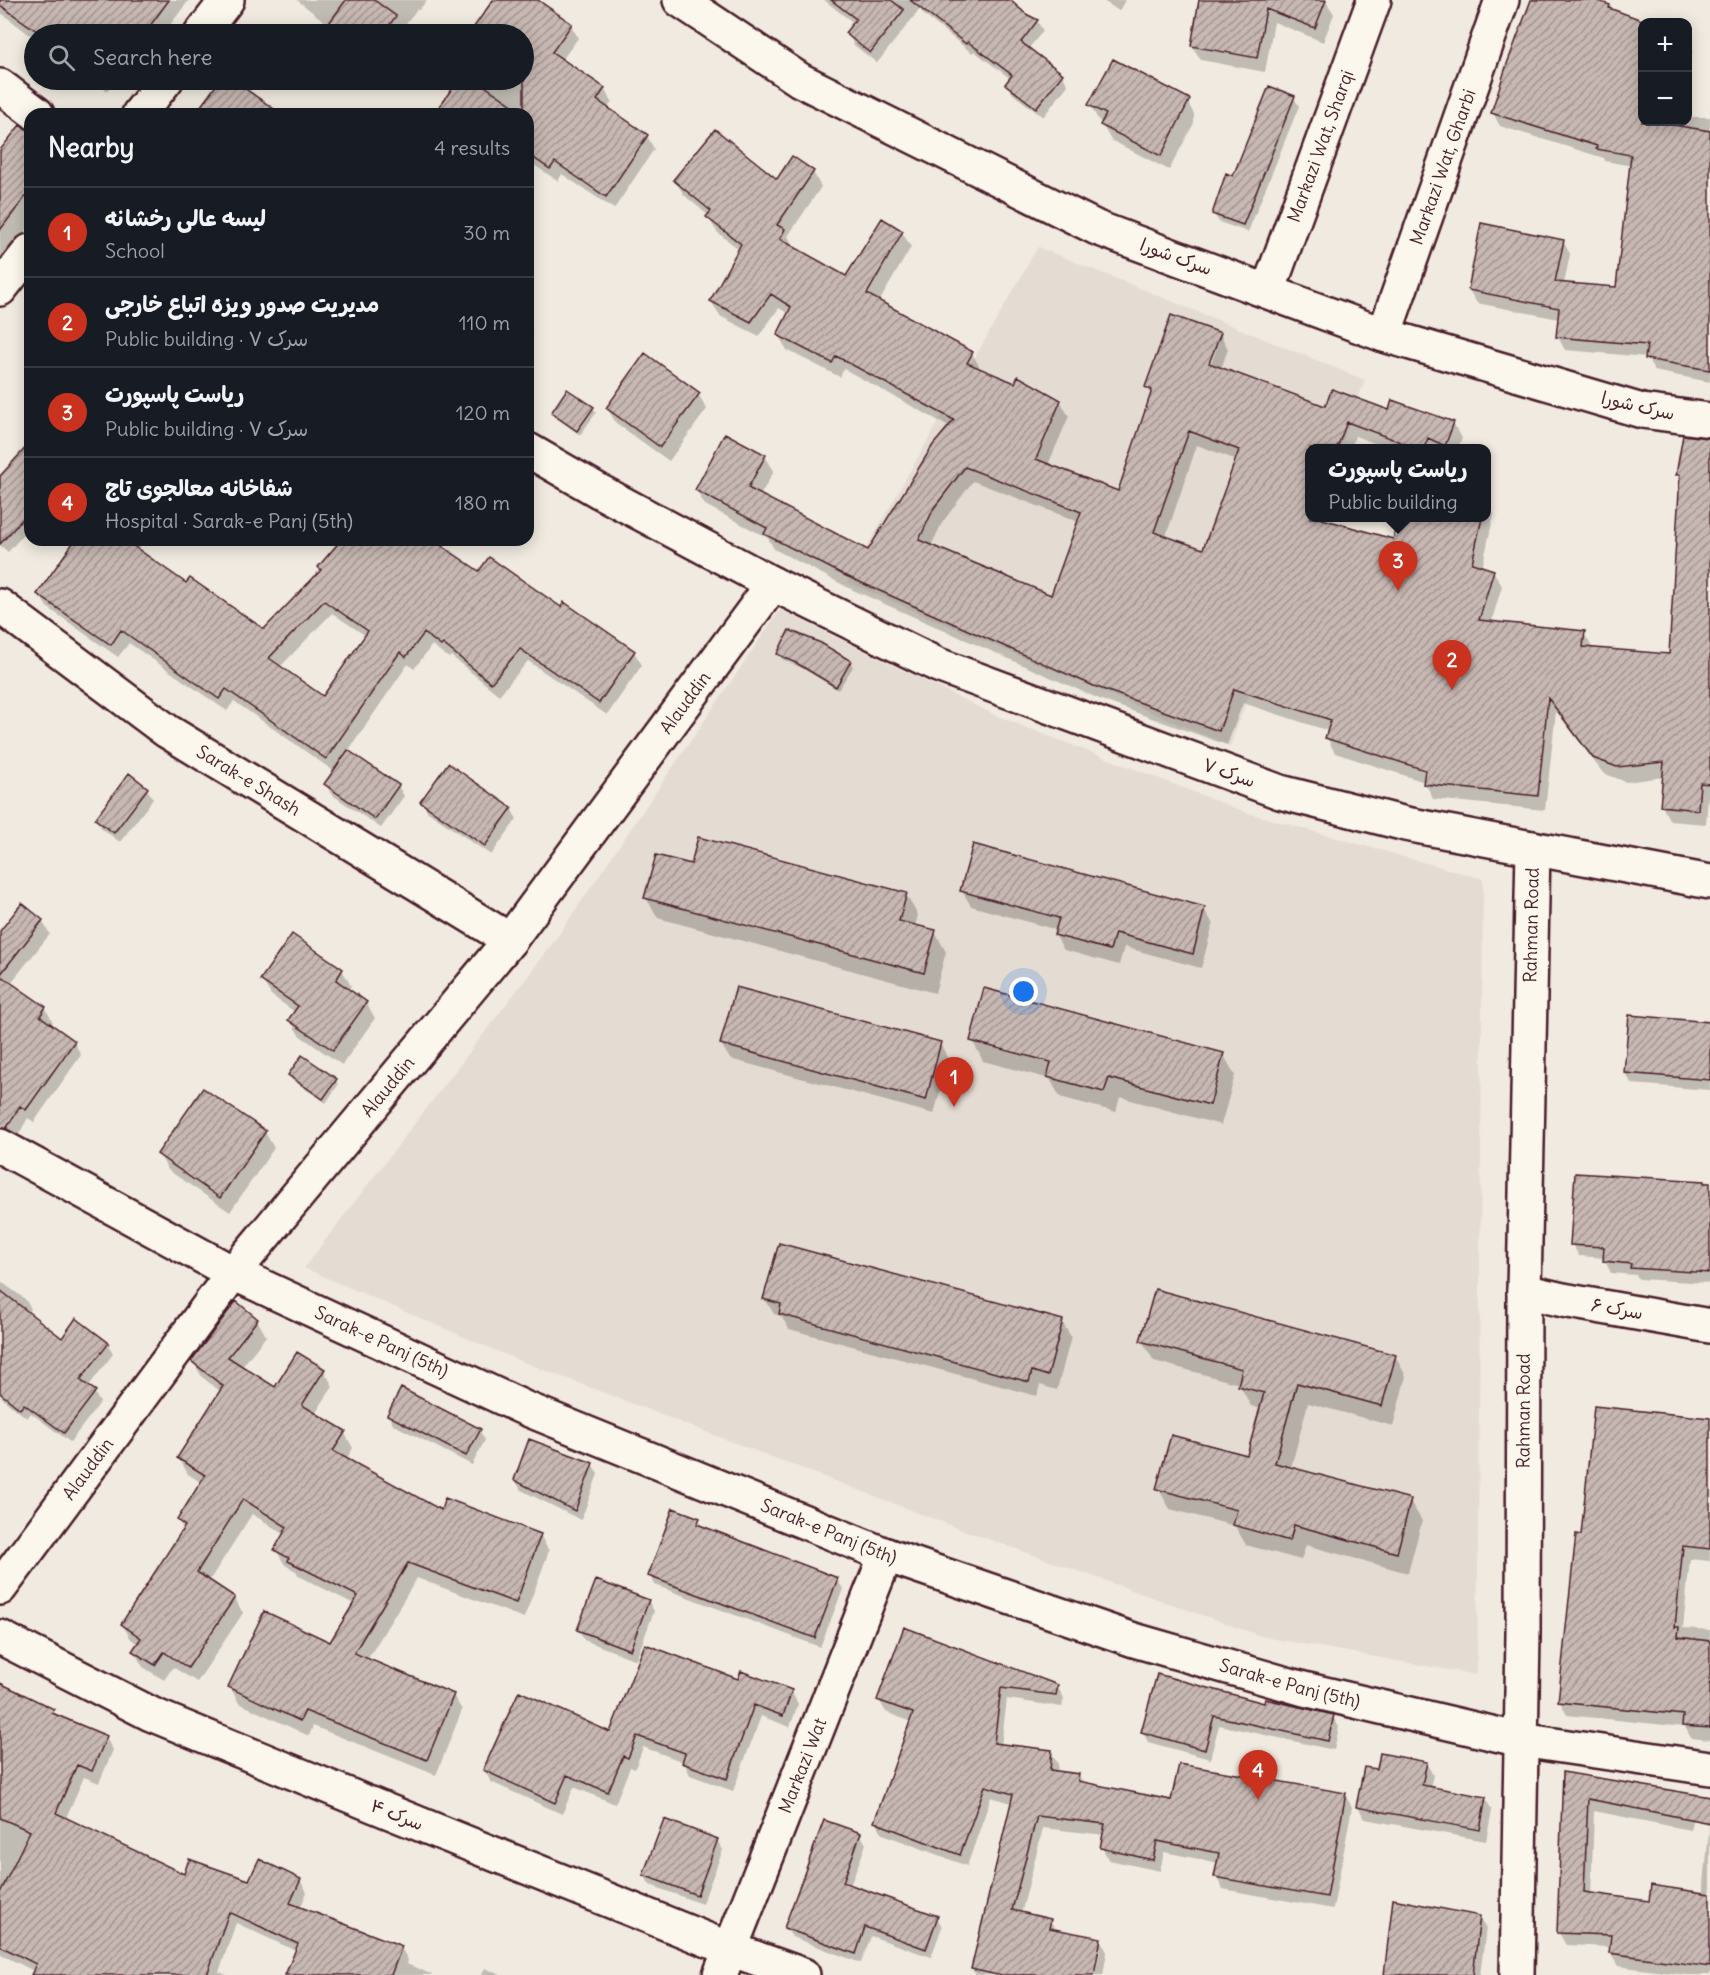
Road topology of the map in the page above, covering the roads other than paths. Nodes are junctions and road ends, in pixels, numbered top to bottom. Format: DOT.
graph roads {
  1 [pos="227,0"];
  2 [pos="680,0"];
  3 [pos="1374,0"];
  4 [pos="1502,0"];
  5 [pos="209,24"];
  6 [pos="0,86"];
  7 [pos="158,90"];
  8 [pos="29,108"];
  9 [pos="144,108"];
  10 [pos="24,259"];
  11 [pos="0,289"];
  12 [pos="1268,291"];
  13 [pos="1384,335"];
  14 [pos="1710,420"];
  15 [pos="534,453"];
  16 [pos="773,584"];
  17 [pos="0,606"];
  18 [pos="1533,848"];
  19 [pos="1710,882"];
  20 [pos="510,940"];
  21 [pos="0,1146"];
  22 [pos="233,1273"];
  23 [pos="1524,1290"];
  24 [pos="1710,1326"];
  25 [pos="886,1555"];
  26 [pos="0,1588"];
  27 [pos="0,1636"];
  28 [pos="1521,1740"];
  29 [pos="1710,1768"];
  30 [pos="725,1962"];
  31 [pos="803,1975"];
  32 [pos="1517,1975"];
  1 -- 5 [label="street"];
  2 -- 12 [label="street, سرک شورا"];
  3 -- 12 [label="street, Markazi Wat, Sharqi"];
  4 -- 13 [label="street, Markazi Wat, Gharbi"];
  6 -- 8 [label="street"];
  7 -- 9 [label="street"];
  10 -- 11 [label="street"];
  12 -- 13 [label="street, سرک شورا"];
  13 -- 14 [label="street, سرک شورا"];
  15 -- 16 [label="street, سرک ۷"];
  16 -- 18 [label="street, سرک ۷"];
  16 -- 20 [label="street, Alauddin"];
  17 -- 20 [label="street, Sarak-e Shash"];
  18 -- 19 [label="street, سرک ۷"];
  18 -- 23 [label="street, Rahman Road"];
  20 -- 22 [label="street, Alauddin"];
  21 -- 22 [label="street, Sarak-e Panj (5th)"];
  22 -- 25 [label="street, Sarak-e Panj (5th)"];
  22 -- 26 [label="street, Alauddin"];
  23 -- 24 [label="street, سرک ۶"];
  23 -- 28 [label="street, Rahman Road"];
  25 -- 28 [label="street, Sarak-e Panj (5th)"];
  25 -- 30 [label="street, Markazi Wat"];
  27 -- 30 [label="street, سرک ۴"];
  28 -- 29 [label="street, Sarak-e Panj (5th)"];
  28 -- 32 [label="street, Rahman Road"];
  30 -- 31 [label="street, سرک ۴"];
}
